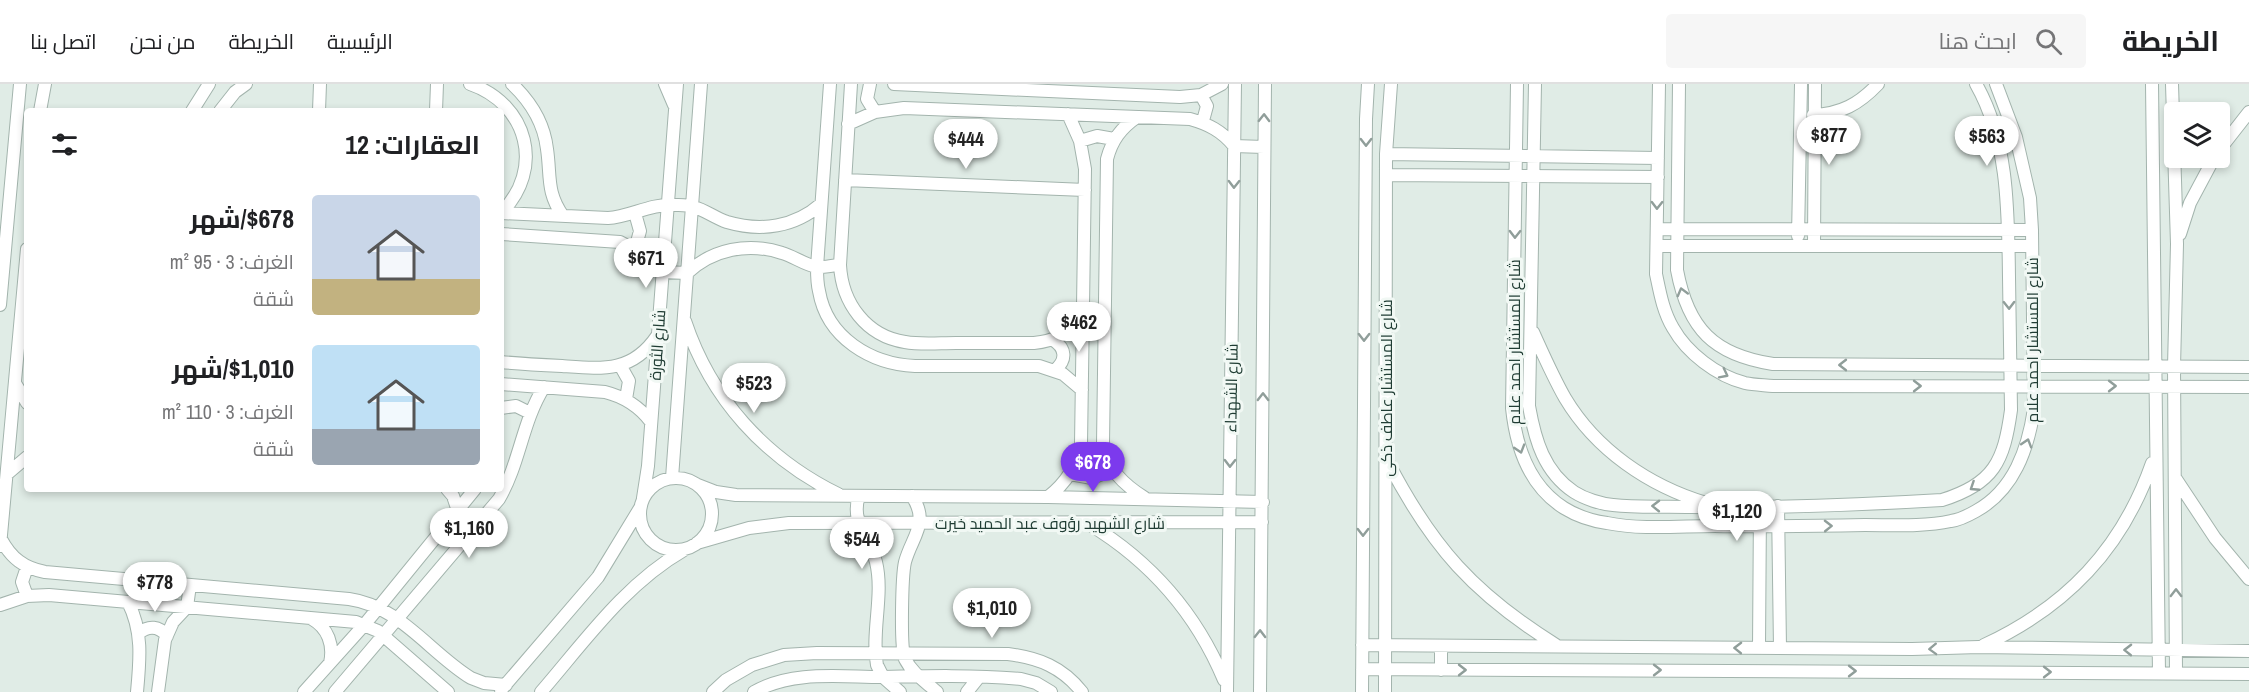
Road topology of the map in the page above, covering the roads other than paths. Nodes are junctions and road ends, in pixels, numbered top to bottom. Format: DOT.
graph roads {
  1 [pos="20,84"];
  2 [pos="45,84"];
  3 [pos="209,84"];
  4 [pos="246,84"];
  5 [pos="320,84"];
  6 [pos="437,84"];
  7 [pos="470,84"];
  8 [pos="512,84"];
  9 [pos="664,84"];
  10 [pos="677,84"];
  11 [pos="701,84"];
  12 [pos="830,84"];
  13 [pos="851,84"];
  14 [pos="870,84"];
  15 [pos="894,84"];
  16 [pos="1222,84"];
  17 [pos="1235,84"];
  18 [pos="1265,84"];
  19 [pos="1368,84"];
  20 [pos="1391,84"];
  21 [pos="1516,84"];
  22 [pos="1535,84"];
  23 [pos="1659,84"];
  24 [pos="1679,84"];
  25 [pos="1801,84"];
  26 [pos="1815,84"];
  27 [pos="1878,84"];
  28 [pos="1976,84"];
  29 [pos="1996,84"];
  30 [pos="2152,84"];
  31 [pos="2172,84"];
  32 [pos="1201,95"];
  33 [pos="675,107"];
  34 [pos="41,108"];
  35 [pos="194,108"];
  36 [pos="222,108"];
  37 [pos="319,108"];
  38 [pos="436,108"];
  39 [pos="875,112"];
  40 [pos="2249,112"];
  41 [pos="1068,114"];
  42 [pos="1814,115"];
  43 [pos="1137,117"];
  44 [pos="1200,122"];
  45 [pos="848,124"];
  46 [pos="2230,136"];
  47 [pos="1114,139"];
  48 [pos="1080,141"];
  49 [pos="1234,146"];
  50 [pos="1264,147"];
  51 [pos="1386,154"];
  52 [pos="1516,156"];
  53 [pos="1535,156"];
  54 [pos="1658,158"];
  55 [pos="2209,168"];
  56 [pos="1386,175"];
  57 [pos="1516,176"];
  58 [pos="1535,176"];
  59 [pos="1658,177"];
  60 [pos="845,180"];
  61 [pos="1085,190"];
  62 [pos="668,204"];
  63 [pos="821,204"];
  64 [pos="692,206"];
  65 [pos="504,210"];
  66 [pos="504,213"];
  67 [pos="635,213"];
  68 [pos="563,216"];
  69 [pos="1657,229"];
  70 [pos="1678,229"];
  71 [pos="1798,229"];
  72 [pos="1815,229"];
  73 [pos="2008,230"];
  74 [pos="2032,230"];
  75 [pos="504,234"];
  76 [pos="2177,244"];
  77 [pos="1657,246"];
  78 [pos="1678,246"];
  79 [pos="1798,246"];
  80 [pos="1814,246"];
  81 [pos="2008,246"];
  82 [pos="2032,246"];
  83 [pos="635,249"];
  84 [pos="840,265"];
  85 [pos="817,267"];
  86 [pos="663,272"];
  87 [pos="687,273"];
  88 [pos="24,282"];
  89 [pos="0,305"];
  90 [pos="684,316"];
  91 [pos="1083,317"];
  92 [pos="1532,330"];
  93 [pos="658,335"];
  94 [pos="1053,340"];
  95 [pos="504,362"];
  96 [pos="620,365"];
  97 [pos="2010,366"];
  98 [pos="2034,366"];
  99 [pos="2155,367"];
  100 [pos="2174,367"];
  101 [pos="2249,367"];
  102 [pos="1055,370"];
  103 [pos="15,382"];
  104 [pos="504,384"];
  105 [pos="2011,386"];
  106 [pos="2034,386"];
  107 [pos="544,387"];
  108 [pos="2156,387"];
  109 [pos="2174,387"];
  110 [pos="2249,387"];
  111 [pos="1082,390"];
  112 [pos="24,398"];
  113 [pos="626,399"];
  114 [pos="504,408"];
  115 [pos="530,414"];
  116 [pos="651,422"];
  117 [pos="2156,454"];
  118 [pos="24,460"];
  119 [pos="1386,460"];
  120 [pos="1998,463"];
  121 [pos="1113,470"];
  122 [pos="2014,473"];
  123 [pos="7,474"];
  124 [pos="1070,474"];
  125 [pos="2175,477"];
  126 [pos="672,478"];
  127 [pos="698,485"];
  128 [pos="504,488"];
  129 [pos="450,492"];
  130 [pos="473,492"];
  131 [pos="502,492"];
  132 [pos="1575,493"];
  133 [pos="842,496"];
  134 [pos="859,496"];
  135 [pos="912,496"];
  136 [pos="1048,497"];
  137 [pos="1146,499"];
  138 [pos="2156,500"];
  139 [pos="2175,500"];
  140 [pos="1229,501"];
  141 [pos="1263,501"];
  142 [pos="641,503"];
  143 [pos="1760,506"];
  144 [pos="1778,506"];
  145 [pos="1721,507"];
  146 [pos="1563,508"];
  147 [pos="458,511"];
  148 [pos="1229,522"];
  149 [pos="1262,522"];
  150 [pos="858,523"];
  151 [pos="920,523"];
  152 [pos="1088,524"];
  153 [pos="1760,527"];
  154 [pos="1779,527"];
  155 [pos="1,539"];
  156 [pos="693,545"];
  157 [pos="0,546"];
  158 [pos="27,567"];
  159 [pos="2249,579"];
  160 [pos="190,585"];
  161 [pos="27,596"];
  162 [pos="128,602"];
  163 [pos="0,605"];
  164 [pos="187,607"];
  165 [pos="379,607"];
  166 [pos="1362,610"];
  167 [pos="1386,611"];
  168 [pos="311,618"];
  169 [pos="398,619"];
  170 [pos="365,624"];
  171 [pos="139,633"];
  172 [pos="167,636"];
  173 [pos="384,636"];
  174 [pos="1362,645"];
  175 [pos="1385,646"];
  176 [pos="1442,646"];
  177 [pos="1557,646"];
  178 [pos="1979,647"];
  179 [pos="1759,648"];
  180 [pos="1780,648"];
  181 [pos="2159,651"];
  182 [pos="2176,651"];
  183 [pos="2249,651"];
  184 [pos="876,653"];
  185 [pos="903,653"];
  186 [pos="330,663"];
  187 [pos="1362,669"];
  188 [pos="1385,669"];
  189 [pos="1441,670"];
  190 [pos="2159,673"];
  191 [pos="2176,673"];
  192 [pos="2249,674"];
  193 [pos="919,676"];
  194 [pos="883,677"];
  195 [pos="979,677"];
  196 [pos="726,680"];
  197 [pos="503,688"];
  198 [pos="1227,689"];
  199 [pos="137,692"];
  200 [pos="158,692"];
  201 [pos="304,692"];
  202 [pos="335,692"];
  203 [pos="448,692"];
  204 [pos="541,692"];
  205 [pos="713,692"];
  206 [pos="735,692"];
  207 [pos="754,692"];
  208 [pos="900,692"];
  209 [pos="938,692"];
  210 [pos="967,692"];
  211 [pos="1051,692"];
  212 [pos="1082,692"];
  213 [pos="1260,692"];
  214 [pos="1362,692"];
  215 [pos="1385,692"];
  1 -- 89 [label="street"];
  2 -- 34 [label="street"];
  3 -- 35 [label="street"];
  4 -- 36 [label="street"];
  5 -- 37 [label="street"];
  6 -- 38 [label="street"];
  7 -- 65 [label="street"];
  8 -- 68 [label="street"];
  9 -- 33 [label="street"];
  10 -- 33 [label="street, شارع الثورة"];
  11 -- 64 [label="street, شارع الثورة"];
  12 -- 63 [label="street"];
  13 -- 45 [label="street"];
  14 -- 39 [label="street"];
  15 -- 32 [label="street"];
  16 -- 32 [label="street"];
  17 -- 49 [label="street, شارع الشهداء"];
  50 -- 18 [label="street, شارع الشهداء, one-way"];
  19 -- 166 [label="street, شارع المستشار عاطف ذكى, one-way"];
  20 -- 51 [label="street, شارع المستشار عاطف ذكى"];
  21 -- 52 [label="street, شارع المستشار احمد علام"];
  22 -- 53 [label="street, شارع المستشار احمد علام"];
  23 -- 54 [label="street"];
  24 -- 70 [label="street"];
  25 -- 71 [label="street"];
  26 -- 42 [label="street"];
  27 -- 42 [label="street"];
  28 -- 73 [label="street, شارع المستشار احمد علام"];
  29 -- 74 [label="street, شارع المستشار احمد علام"];
  30 -- 99 [label="street"];
  31 -- 76 [label="street"];
  32 -- 44 [label="street"];
  33 -- 62 [label="street, شارع الثورة"];
  39 -- 41 [label="street"];
  39 -- 45 [label="street"];
  40 -- 46 [label="street"];
  41 -- 43 [label="street"];
  41 -- 48 [label="street"];
  42 -- 72 [label="street"];
  43 -- 44 [label="street"];
  43 -- 47 [label="street"];
  44 -- 49 [label="street"];
  45 -- 60 [label="street"];
  47 -- 48 [label="street"];
  47 -- 121 [label="street"];
  48 -- 61 [label="street"];
  49 -- 50 [label="street"];
  49 -- 140 [label="street, شارع الشهداء, one-way"];
  141 -- 50 [label="street, شارع الشهداء, one-way"];
  51 -- 52 [label="street"];
  51 -- 56 [label="street, شارع المستشار عاطف ذكى"];
  52 -- 53 [label="street"];
  52 -- 57 [label="street, شارع المستشار احمد علام"];
  53 -- 54 [label="street"];
  53 -- 58 [label="street, شارع المستشار احمد علام"];
  54 -- 59 [label="street"];
  55 -- 76 [label="street"];
  56 -- 57 [label="street"];
  56 -- 119 [label="street, شارع المستشار عاطف ذكى"];
  57 -- 58 [label="street"];
  57 -- 146 [label="street, شارع المستشار احمد علام, one-way"];
  58 -- 59 [label="street"];
  58 -- 92 [label="street, شارع المستشار احمد علام"];
  59 -- 69 [label="street, one-way"];
  60 -- 61 [label="street"];
  60 -- 84 [label="street"];
  61 -- 91 [label="street"];
  62 -- 64 [label="street"];
  62 -- 67 [label="street"];
  62 -- 86 [label="street, شارع الثورة"];
  63 -- 64 [label="street"];
  63 -- 85 [label="street"];
  64 -- 87 [label="street, شارع الثورة"];
  66 -- 68 [label="street"];
  67 -- 68 [label="street"];
  67 -- 83 [label="street"];
  69 -- 70 [label="street"];
  69 -- 77 [label="street"];
  70 -- 71 [label="street"];
  70 -- 78 [label="street"];
  71 -- 72 [label="street"];
  71 -- 79 [label="street"];
  72 -- 73 [label="street"];
  72 -- 80 [label="street"];
  73 -- 74 [label="street"];
  73 -- 81 [label="street, شارع المستشار احمد علام"];
  74 -- 82 [label="street, شارع المستشار احمد علام"];
  75 -- 83 [label="street"];
  76 -- 100 [label="street"];
  77 -- 78 [label="street"];
  77 -- 105 [label="street, one-way"];
  78 -- 79 [label="street"];
  97 -- 78 [label="street, one-way"];
  79 -- 80 [label="street"];
  80 -- 81 [label="street"];
  81 -- 82 [label="street"];
  81 -- 97 [label="street, شارع المستشار احمد علام, one-way"];
  82 -- 98 [label="street, شارع المستشار احمد علام"];
  83 -- 86 [label="street"];
  84 -- 85 [label="street"];
  84 -- 94 [label="street"];
  85 -- 87 [label="street"];
  85 -- 102 [label="street"];
  86 -- 87 [label="street"];
  86 -- 93 [label="street, شارع الثورة"];
  87 -- 90 [label="street, شارع الثورة"];
  88 -- 103 [label="street"];
  90 -- 126 [label="street, شارع الثورة"];
  90 -- 133 [label="street"];
  91 -- 94 [label="street"];
  91 -- 111 [label="street"];
  92 -- 132 [label="street, شارع المستشار احمد علام"];
  92 -- 145 [label="street"];
  93 -- 96 [label="street"];
  93 -- 116 [label="street, شارع الثورة"];
  94 -- 102 [label="street"];
  95 -- 96 [label="street"];
  96 -- 113 [label="street"];
  97 -- 98 [label="street"];
  97 -- 105 [label="street, شارع المستشار احمد علام"];
  98 -- 99 [label="street"];
  98 -- 106 [label="street, شارع المستشار احمد علام"];
  99 -- 100 [label="street"];
  99 -- 108 [label="street"];
  100 -- 101 [label="street"];
  100 -- 109 [label="street"];
  102 -- 111 [label="street"];
  103 -- 112 [label="street"];
  103 -- 123 [label="street"];
  104 -- 107 [label="street"];
  105 -- 106 [label="street"];
  105 -- 120 [label="street, شارع المستشار احمد علام"];
  106 -- 108 [label="street, one-way"];
  122 -- 106 [label="street, شارع المستشار احمد علام, one-way"];
  107 -- 113 [label="street"];
  107 -- 115 [label="street"];
  108 -- 109 [label="street"];
  108 -- 117 [label="street"];
  109 -- 110 [label="street"];
  109 -- 125 [label="street"];
  111 -- 124 [label="street"];
  113 -- 116 [label="street"];
  114 -- 115 [label="street"];
  115 -- 128 [label="street"];
  116 -- 142 [label="street, شارع الثورة"];
  117 -- 138 [label="street"];
  117 -- 178 [label="street"];
  118 -- 123 [label="street"];
  119 -- 167 [label="street, شارع المستشار عاطف ذكى"];
  119 -- 177 [label="street"];
  120 -- 122 [label="street"];
  120 -- 144 [label="street, شارع المستشار احمد علام, one-way"];
  121 -- 124 [label="street"];
  121 -- 137 [label="street"];
  154 -- 122 [label="street, شارع المستشار احمد علام, one-way"];
  123 -- 155 [label="street"];
  124 -- 136 [label="street"];
  125 -- 139 [label="street"];
  125 -- 159 [label="street"];
  126 -- 127 [label="street"];
  126 -- 142 [label="street"];
  127 -- 133 [label="street, شارع الشهيد رؤوف عبد الحميد خيرت"];
  127 -- 156 [label="street"];
  129 -- 147 [label="street"];
  130 -- 147 [label="street"];
  131 -- 169 [label="street"];
  145 -- 132 [label="street, شارع المستشار احمد علام, one-way"];
  132 -- 146 [label="street"];
  133 -- 134 [label="street, شارع الشهيد رؤوف عبد الحميد خيرت"];
  134 -- 135 [label="street, شارع الشهيد رؤوف عبد الحميد خيرت"];
  134 -- 150 [label="street"];
  135 -- 136 [label="street, شارع الشهيد رؤوف عبد الحميد خيرت"];
  135 -- 151 [label="street"];
  136 -- 137 [label="street, شارع الشهيد رؤوف عبد الحميد خيرت"];
  137 -- 140 [label="street, شارع الشهيد رؤوف عبد الحميد خيرت"];
  138 -- 139 [label="street"];
  138 -- 181 [label="street"];
  182 -- 139 [label="street, one-way"];
  140 -- 141 [label="street, شارع الشهيد رؤوف عبد الحميد خيرت"];
  140 -- 148 [label="street, شارع الشهداء"];
  141 -- 149 [label="street, شارع الشهداء"];
  142 -- 156 [label="street"];
  142 -- 197 [label="street, شارع الثورة"];
  143 -- 144 [label="street, شارع المستشار احمد علام"];
  143 -- 145 [label="street, شارع المستشار احمد علام"];
  143 -- 153 [label="street"];
  144 -- 154 [label="street"];
  146 -- 153 [label="street, شارع المستشار احمد علام"];
  147 -- 165 [label="street"];
  148 -- 149 [label="street, شارع الشهيد رؤوف عبد الحميد خيرت"];
  148 -- 152 [label="street, شارع الشهيد رؤوف عبد الحميد خيرت"];
  148 -- 198 [label="street, شارع الشهداء"];
  213 -- 149 [label="street, شارع الشهداء, one-way"];
  150 -- 151 [label="street, شارع الشهيد رؤوف عبد الحميد خيرت"];
  150 -- 156 [label="street, شارع الشهيد رؤوف عبد الحميد خيرت"];
  150 -- 184 [label="street"];
  151 -- 152 [label="street, شارع الشهيد رؤوف عبد الحميد خيرت"];
  151 -- 185 [label="street"];
  152 -- 198 [label="street"];
  153 -- 154 [label="street, شارع المستشار احمد علام"];
  153 -- 179 [label="street"];
  154 -- 180 [label="street"];
  155 -- 157 [label="street"];
  155 -- 158 [label="street"];
  156 -- 204 [label="street"];
  158 -- 160 [label="street"];
  158 -- 161 [label="street"];
  160 -- 164 [label="street"];
  160 -- 165 [label="street"];
  161 -- 162 [label="street"];
  161 -- 163 [label="street"];
  162 -- 164 [label="street"];
  162 -- 171 [label="street"];
  164 -- 168 [label="street"];
  164 -- 172 [label="street"];
  165 -- 169 [label="street"];
  165 -- 170 [label="street"];
  166 -- 167 [label="street"];
  166 -- 174 [label="street, شارع المستشار عاطف ذكى"];
  167 -- 175 [label="street, شارع المستشار عاطف ذكى"];
  168 -- 170 [label="street"];
  168 -- 186 [label="street"];
  169 -- 173 [label="street"];
  169 -- 197 [label="street"];
  170 -- 173 [label="street"];
  170 -- 186 [label="street"];
  171 -- 172 [label="street"];
  171 -- 199 [label="street"];
  172 -- 200 [label="street"];
  173 -- 202 [label="street"];
  173 -- 203 [label="street"];
  174 -- 175 [label="street"];
  174 -- 187 [label="street, شارع المستشار عاطف ذكى"];
  175 -- 176 [label="street"];
  175 -- 188 [label="street, شارع المستشار عاطف ذكى"];
  176 -- 177 [label="street"];
  176 -- 189 [label="street"];
  179 -- 177 [label="street, one-way"];
  178 -- 180 [label="street, one-way"];
  181 -- 178 [label="street, one-way"];
  179 -- 180 [label="street"];
  181 -- 182 [label="street"];
  181 -- 190 [label="street"];
  182 -- 183 [label="street"];
  182 -- 191 [label="street"];
  184 -- 185 [label="street"];
  184 -- 194 [label="street"];
  184 -- 196 [label="street"];
  185 -- 193 [label="street"];
  185 -- 212 [label="street"];
  186 -- 201 [label="street"];
  187 -- 188 [label="street"];
  187 -- 214 [label="street, شارع المستشار عاطف ذكى"];
  188 -- 189 [label="street"];
  188 -- 215 [label="street, شارع المستشار عاطف ذكى"];
  189 -- 190 [label="street, one-way"];
  190 -- 191 [label="street"];
  191 -- 192 [label="street"];
  193 -- 194 [label="street"];
  193 -- 195 [label="street"];
  193 -- 209 [label="street"];
  194 -- 207 [label="street"];
  194 -- 208 [label="street"];
  195 -- 210 [label="street"];
  195 -- 211 [label="street"];
  196 -- 205 [label="street"];
  196 -- 206 [label="street"];
}
